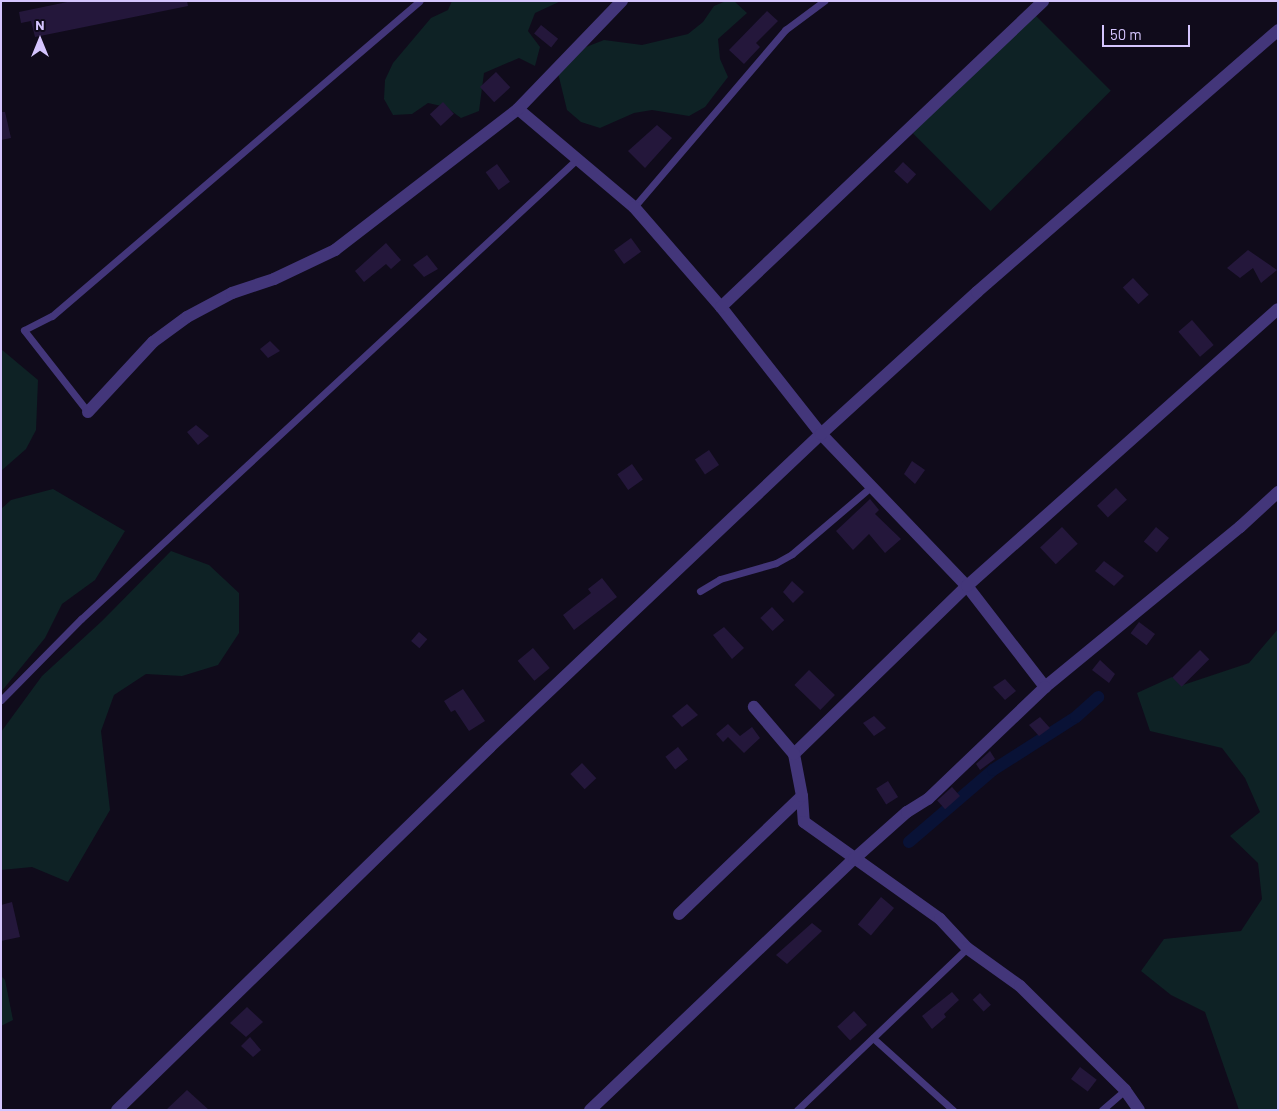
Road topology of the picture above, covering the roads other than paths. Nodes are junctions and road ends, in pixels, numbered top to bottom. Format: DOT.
graph roads {
  1 [pos="418,1"];
  2 [pos="622,1"];
  3 [pos="824,1"];
  4 [pos="1043,1"];
  5 [pos="1278,30"];
  6 [pos="518,109"];
  7 [pos="577,158"];
  8 [pos="634,207"];
  9 [pos="721,307"];
  10 [pos="1278,309"];
  11 [pos="88,412"];
  12 [pos="821,434"];
  13 [pos="872,486"];
  14 [pos="1278,492"];
  15 [pos="967,586"];
  16 [pos="700,591"];
  17 [pos="1045,687"];
  18 [pos="1,700"];
  19 [pos="754,707"];
  20 [pos="794,754"];
  21 [pos="802,796"];
  22 [pos="854,859"];
  23 [pos="679,914"];
  24 [pos="967,948"];
  25 [pos="873,1038"];
  26 [pos="1125,1090"];
  27 [pos="117,1110"];
  28 [pos="590,1110"];
  29 [pos="797,1110"];
  30 [pos="953,1110"];
  31 [pos="1102,1110"];
  32 [pos="1139,1110"];
  1 -- 11 [label="lane"];
  2 -- 6 [label="street"];
  3 -- 8 [label="lane"];
  4 -- 9 [label="street"];
  5 -- 12 [label="street"];
  6 -- 7 [label="street"];
  6 -- 11 [label="street"];
  7 -- 8 [label="street"];
  7 -- 18 [label="lane"];
  8 -- 9 [label="street"];
  9 -- 12 [label="street"];
  10 -- 15 [label="street"];
  12 -- 13 [label="street"];
  12 -- 27 [label="street"];
  13 -- 15 [label="street"];
  13 -- 16 [label="lane"];
  14 -- 17 [label="street"];
  15 -- 17 [label="street"];
  15 -- 20 [label="street"];
  17 -- 22 [label="street"];
  19 -- 20 [label="street"];
  20 -- 21 [label="street"];
  21 -- 22 [label="street"];
  21 -- 23 [label="street"];
  22 -- 24 [label="street"];
  22 -- 28 [label="street"];
  24 -- 25 [label="lane"];
  24 -- 26 [label="street"];
  25 -- 29 [label="lane"];
  25 -- 30 [label="lane"];
  26 -- 31 [label="lane"];
  26 -- 32 [label="street"];
}
